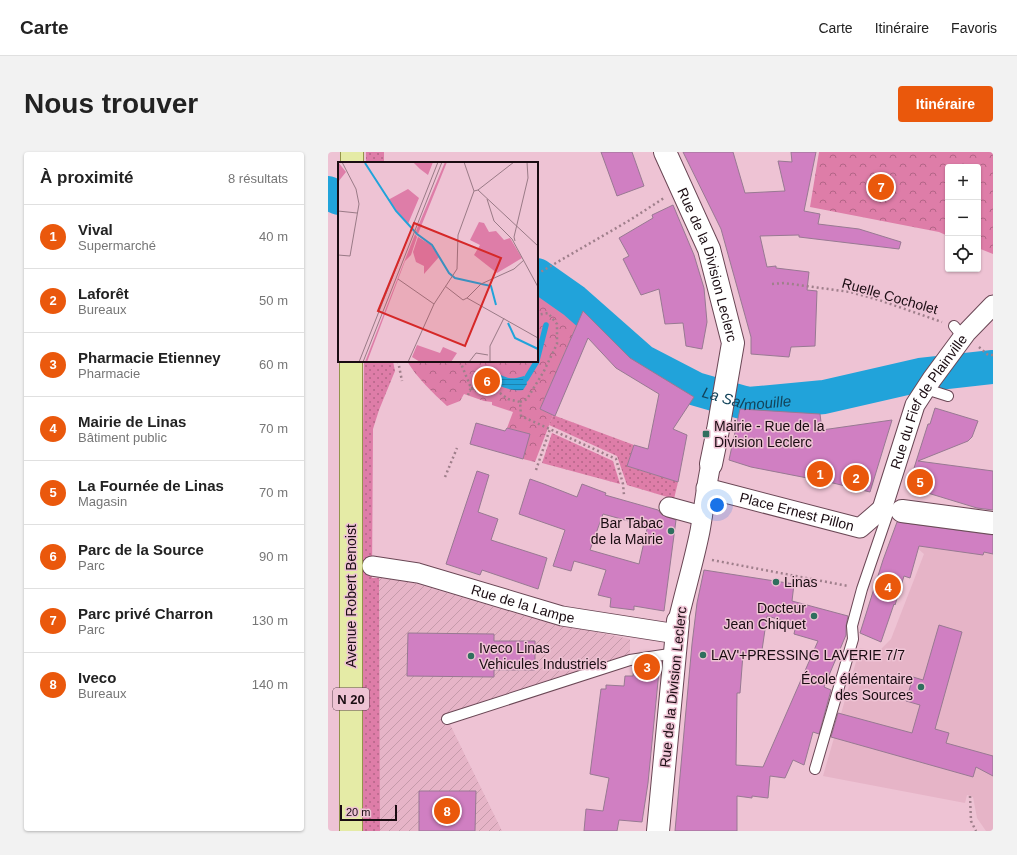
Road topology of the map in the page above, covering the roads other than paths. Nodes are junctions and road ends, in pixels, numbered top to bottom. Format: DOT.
graph roads {
  1 [pos="665,152"];
  2 [pos="993,305"];
  3 [pos="351,362"];
  4 [pos="929,384"];
  5 [pos="948,396"];
  6 [pos="711,464"];
  7 [pos="706,488"];
  8 [pos="669,507"];
  9 [pos="891,510"];
  10 [pos="702,516"];
  11 [pos="993,523"];
  12 [pos="372,566"];
  13 [pos="677,636"];
  14 [pos="447,719"];
  15 [pos="815,769"];
  16 [pos="351,831"];
  17 [pos="658,831"];
  1 -- 6 [label="street, Rue de la Division Leclerc"];
  2 -- 4 [label="street, Rue du Fief de Plainville"];
  3 -- 16 [label="main road, Avenue Robert Benoist / N 20"];
  4 -- 5 [label="lane"];
  4 -- 9 [label="street, Rue du Fief de Plainville"];
  6 -- 7 [label="street, Rue de la Division Leclerc"];
  7 -- 9 [label="street, Place Ernest Pillon"];
  7 -- 10 [label="street, Rue de la Division Leclerc"];
  8 -- 10 [label="street"];
  9 -- 11 [label="street"];
  9 -- 15 [label="lane"];
  10 -- 13 [label="street, Rue de la Division Leclerc"];
  12 -- 13 [label="street, Rue de la Lampe"];
  13 -- 14 [label="lane"];
  13 -- 17 [label="street, Rue de la Division Leclerc"];
}
